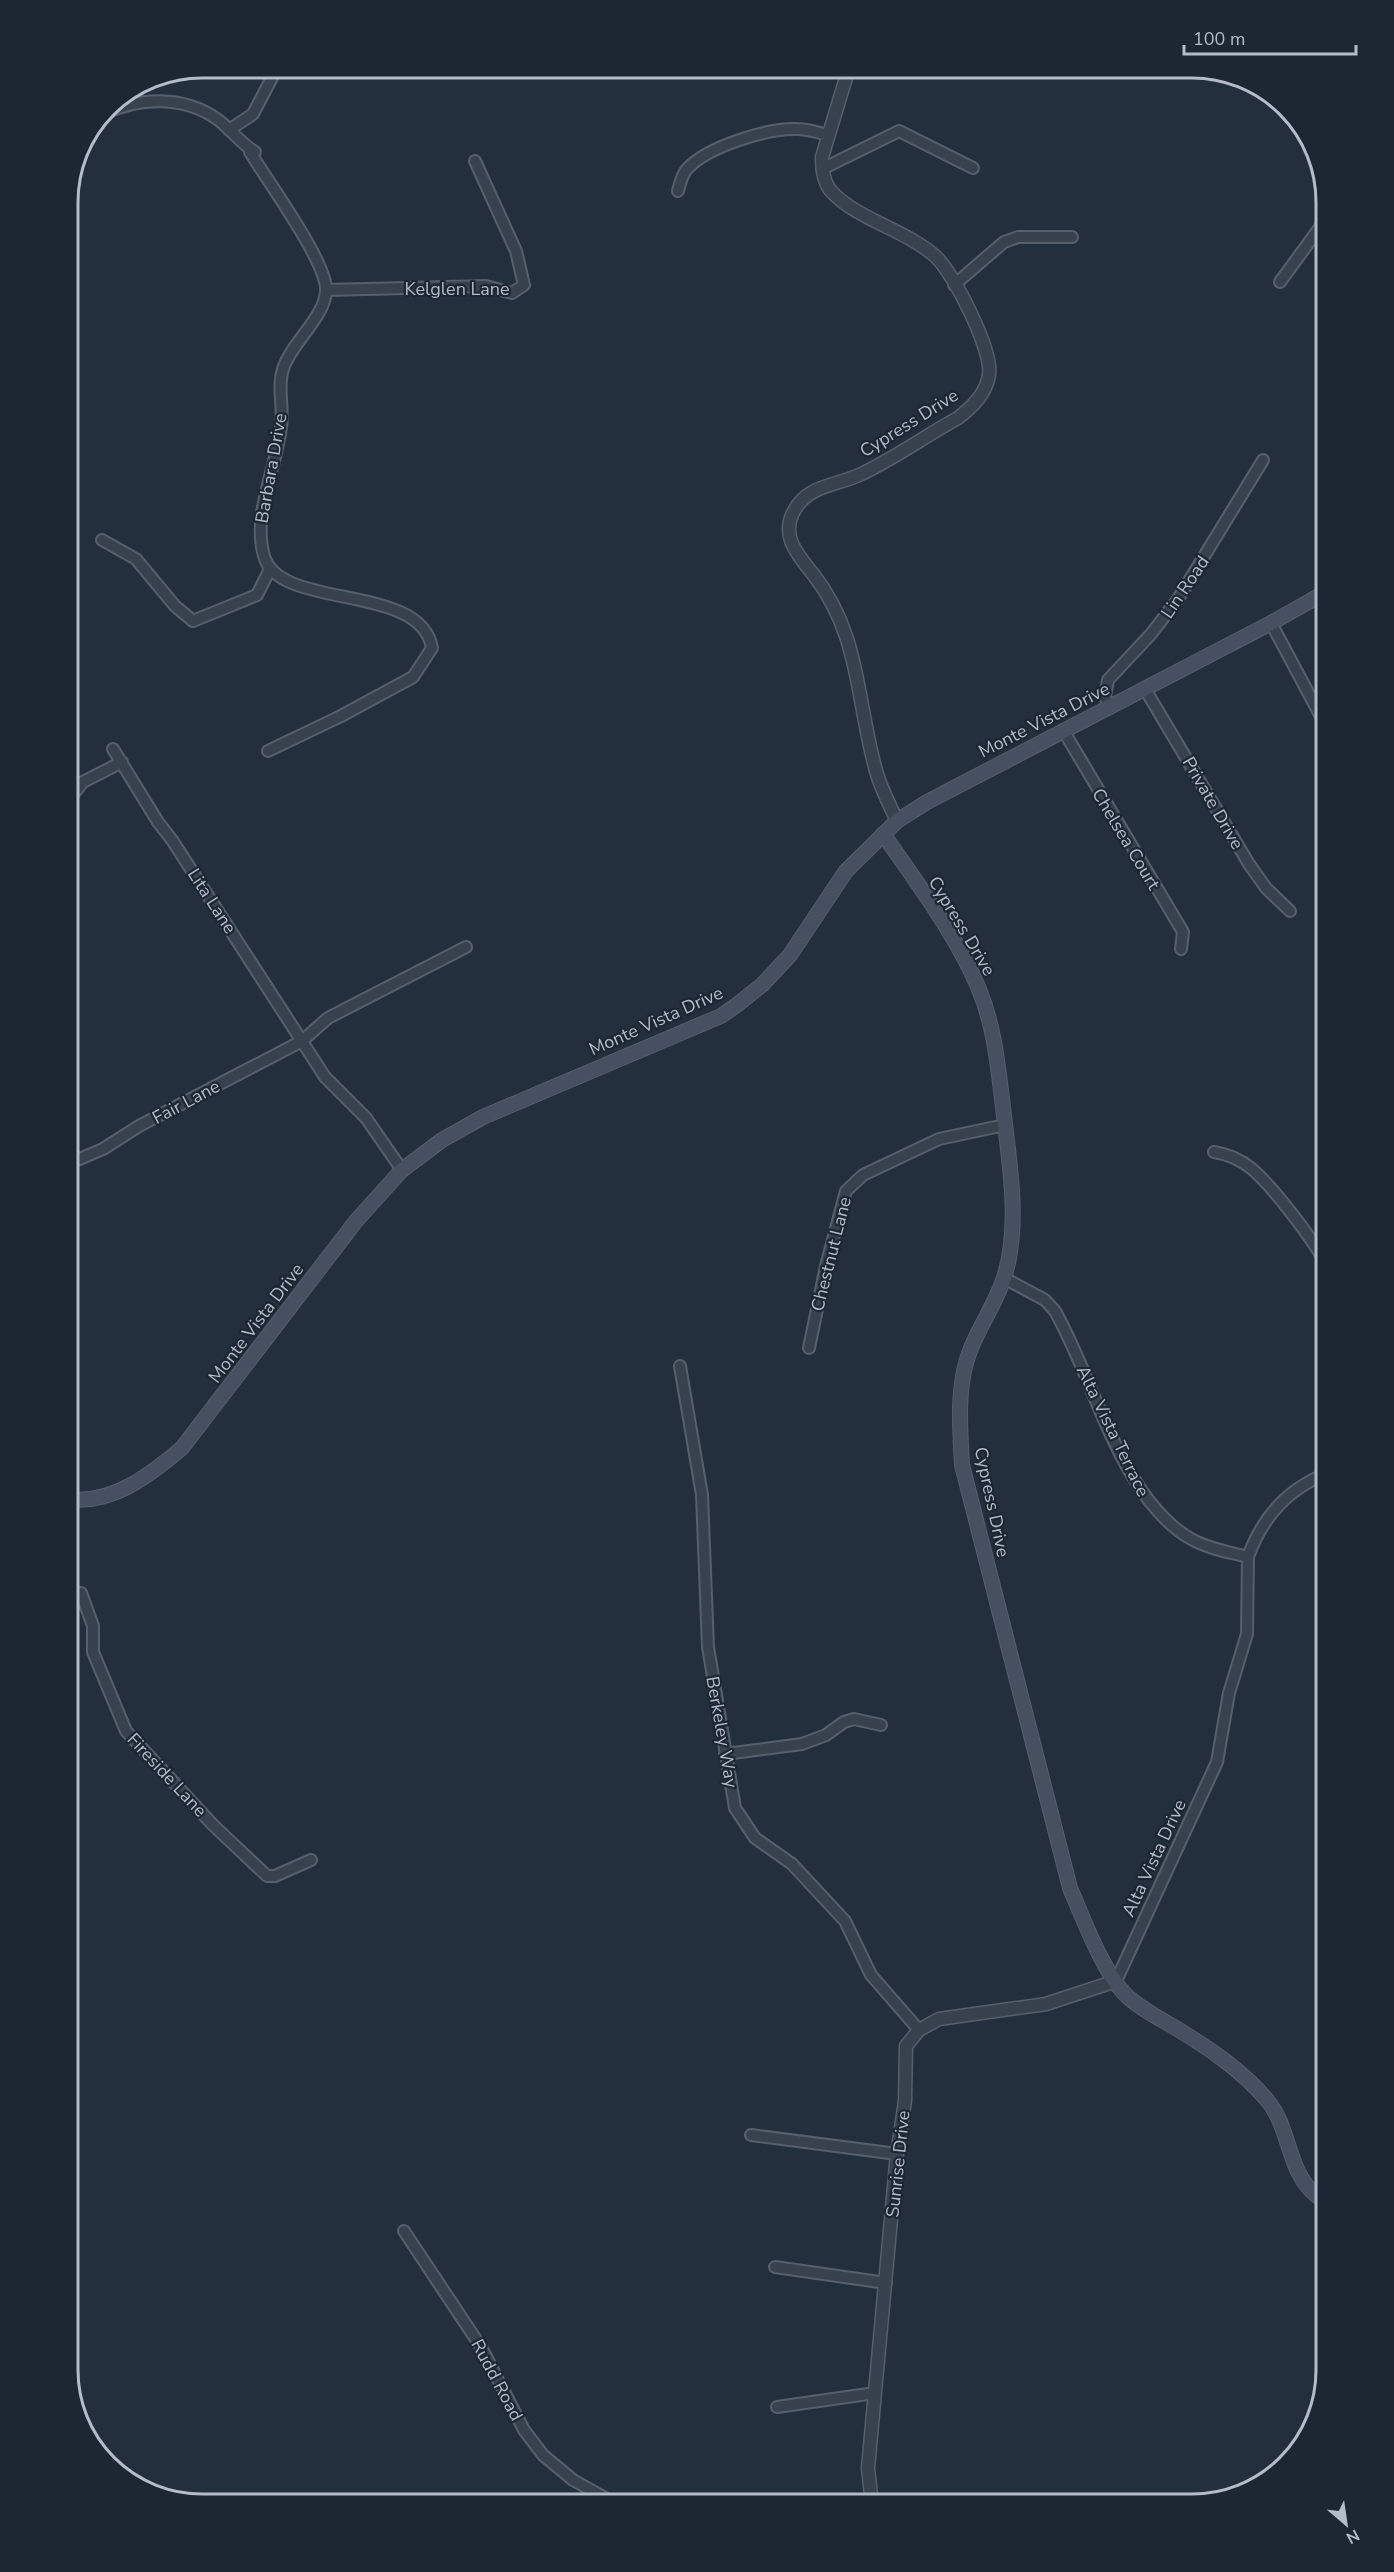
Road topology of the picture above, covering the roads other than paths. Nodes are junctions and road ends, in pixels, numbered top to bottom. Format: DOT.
graph roads {
  1 [pos="272,78"];
  2 [pos="846,78"];
  3 [pos="120,109"];
  4 [pos="229,130"];
  5 [pos="829,135"];
  6 [pos="475,161"];
  7 [pos="973,168"];
  8 [pos="822,169"];
  9 [pos="678,191"];
  10 [pos="1316,233"];
  11 [pos="1072,237"];
  12 [pos="1280,282"];
  13 [pos="954,285"];
  14 [pos="326,290"];
  15 [pos="1263,460"];
  16 [pos="102,540"];
  17 [pos="270,569"];
  18 [pos="1316,598"];
  19 [pos="1272,623"];
  20 [pos="1145,688"];
  21 [pos="1109,706"];
  22 [pos="1316,707"];
  23 [pos="1063,730"];
  24 [pos="113,749"];
  25 [pos="268,751"];
  26 [pos="122,762"];
  27 [pos="78,788"];
  28 [pos="897,821"];
  29 [pos="883,834"];
  30 [pos="1290,911"];
  31 [pos="466,946"];
  32 [pos="1181,949"];
  33 [pos="302,1041"];
  34 [pos="1005,1125"];
  35 [pos="1214,1152"];
  36 [pos="78,1159"];
  37 [pos="402,1170"];
  38 [pos="1316,1250"];
  39 [pos="1004,1278"];
  40 [pos="809,1348"];
  41 [pos="680,1366"];
  42 [pos="1316,1480"];
  43 [pos="78,1498"];
  44 [pos="1248,1557"];
  45 [pos="78,1596"];
  46 [pos="881,1725"];
  47 [pos="725,1754"];
  48 [pos="310,1860"];
  49 [pos="1116,1981"];
  50 [pos="919,2030"];
  51 [pos="751,2135"];
  52 [pos="897,2154"];
  53 [pos="1316,2192"];
  54 [pos="404,2231"];
  55 [pos="774,2267"];
  56 [pos="886,2283"];
  57 [pos="875,2393"];
  58 [pos="777,2407"];
  59 [pos="598,2494"];
  60 [pos="872,2494"];
  1 -- 4 [label="street"];
  2 -- 5 [label="street"];
  3 -- 4 [label="street"];
  4 -- 14 [label="street"];
  5 -- 8 [label="street"];
  5 -- 9 [label="street"];
  6 -- 14 [label="street, Kelglen Lane"];
  7 -- 8 [label="street"];
  8 -- 13 [label="street, Cypress Drive"];
  10 -- 12 [label="street"];
  11 -- 13 [label="street"];
  13 -- 28 [label="street, Cypress Drive"];
  14 -- 17 [label="street, Barbara Drive"];
  15 -- 21 [label="street, Lin Road"];
  16 -- 17 [label="street"];
  17 -- 25 [label="street"];
  18 -- 19 [label="main road, Monte Vista Drive"];
  19 -- 20 [label="main road, Monte Vista Drive"];
  19 -- 22 [label="street"];
  20 -- 21 [label="main road, Monte Vista Drive"];
  20 -- 30 [label="street, Private Drive"];
  21 -- 23 [label="main road, Monte Vista Drive"];
  23 -- 28 [label="main road, Monte Vista Drive"];
  23 -- 32 [label="street, Chelsea Court"];
  24 -- 26 [label="street, Lita Lane"];
  26 -- 27 [label="street"];
  26 -- 33 [label="street, Lita Lane"];
  28 -- 29 [label="main road, Monte Vista Drive"];
  29 -- 34 [label="main road, Cypress Drive"];
  29 -- 37 [label="main road, Monte Vista Drive"];
  31 -- 33 [label="street"];
  33 -- 36 [label="street, Fair Lane"];
  33 -- 37 [label="street, Lita Lane"];
  34 -- 39 [label="main road, Cypress Drive"];
  34 -- 40 [label="street, Chestnut Lane"];
  35 -- 38 [label="street"];
  37 -- 43 [label="main road, Monte Vista Drive"];
  39 -- 44 [label="street, Alta Vista Terrace"];
  39 -- 49 [label="main road, Cypress Drive"];
  41 -- 47 [label="street, Berkeley Way"];
  42 -- 44 [label="street, Alta Vista Drive"];
  44 -- 49 [label="street, Alta Vista Drive"];
  45 -- 48 [label="street, Fireside Lane"];
  46 -- 47 [label="street"];
  47 -- 50 [label="street, Berkeley Way"];
  49 -- 50 [label="street"];
  49 -- 53 [label="main road"];
  50 -- 52 [label="street, Sunrise Drive"];
  51 -- 52 [label="street"];
  52 -- 56 [label="street, Sunrise Drive"];
  54 -- 59 [label="street, Rudd Road"];
  55 -- 56 [label="street"];
  56 -- 57 [label="street, Sunrise Drive"];
  57 -- 58 [label="street"];
  57 -- 60 [label="street, Sunrise Drive"];
}
